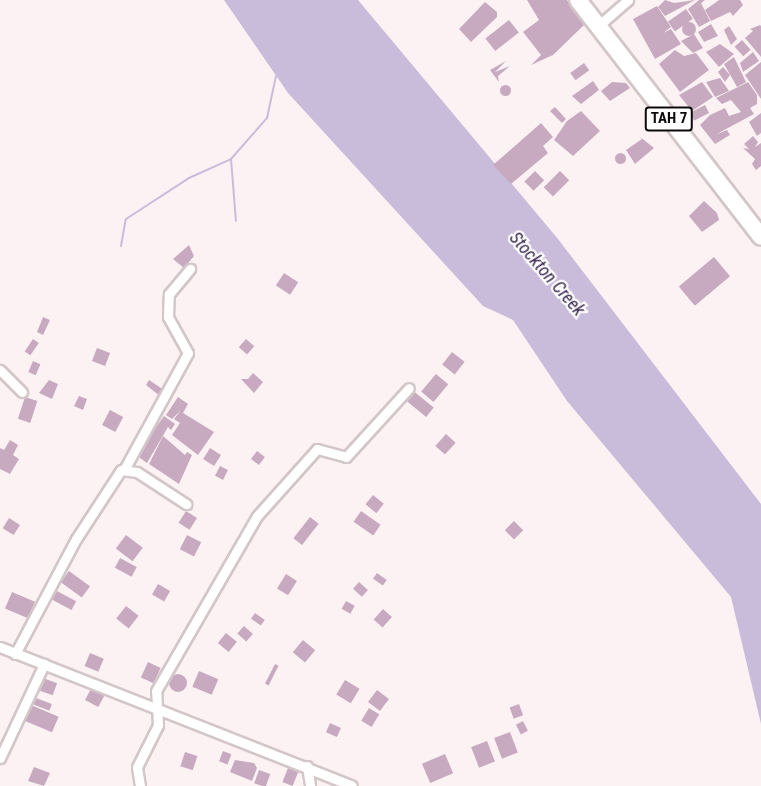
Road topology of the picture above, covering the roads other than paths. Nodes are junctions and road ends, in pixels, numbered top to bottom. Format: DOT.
graph roads {
  1 [pos="578,0"];
  2 [pos="628,0"];
  3 [pos="598,26"];
  4 [pos="759,229"];
  5 [pos="190,269"];
  6 [pos="0,370"];
  7 [pos="409,388"];
  8 [pos="21,392"];
  9 [pos="125,468"];
  10 [pos="186,504"];
  11 [pos="0,647"];
  12 [pos="15,654"];
  13 [pos="44,664"];
  14 [pos="156,706"];
  15 [pos="0,758"];
  16 [pos="307,766"];
  17 [pos="140,786"];
  18 [pos="310,786"];
  19 [pos="352,786"];
  1 -- 3 [label="highway, TAH 7"];
  2 -- 3 [label="street"];
  3 -- 4 [label="highway, TAH 7"];
  5 -- 9 [label="street"];
  6 -- 8 [label="street"];
  7 -- 14 [label="street"];
  9 -- 10 [label="street"];
  9 -- 12 [label="street"];
  11 -- 12 [label="street"];
  12 -- 13 [label="street"];
  13 -- 14 [label="street"];
  13 -- 15 [label="street"];
  14 -- 16 [label="street"];
  14 -- 17 [label="street"];
  16 -- 18 [label="street"];
  16 -- 19 [label="street"];
}
